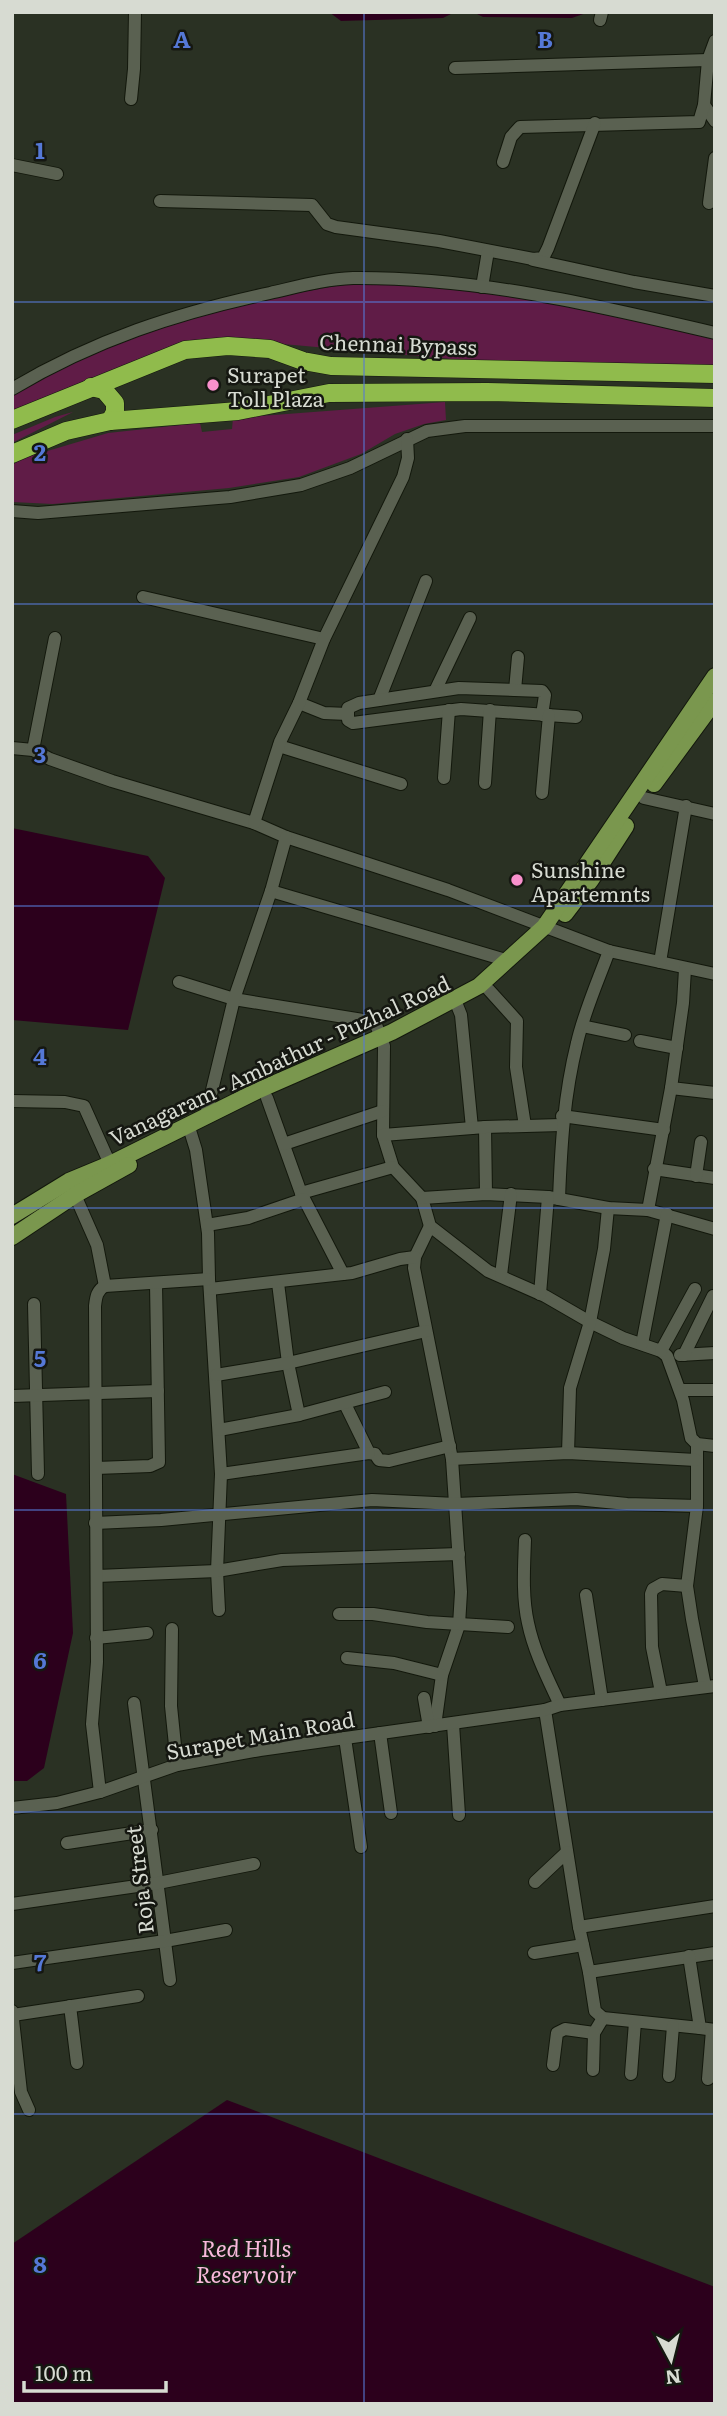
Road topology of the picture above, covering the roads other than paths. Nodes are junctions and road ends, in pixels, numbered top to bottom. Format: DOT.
graph roads {
  1 [pos="135,12"];
  2 [pos="715,41"];
  3 [pos="714,48"];
  4 [pos="708,60"];
  5 [pos="455,68"];
  6 [pos="131,99"];
  7 [pos="704,104"];
  8 [pos="715,121"];
  9 [pos="595,123"];
  10 [pos="715,158"];
  11 [pos="503,162"];
  12 [pos="12,165"];
  13 [pos="57,174"];
  14 [pos="160,201"];
  15 [pos="709,203"];
  16 [pos="488,251"];
  17 [pos="533,260"];
  18 [pos="482,287"];
  19 [pos="715,296"];
  20 [pos="715,332"];
  21 [pos="331,366"];
  22 [pos="715,374"];
  23 [pos="91,387"];
  24 [pos="12,388"];
  25 [pos="329,393"];
  26 [pos="715,398"];
  27 [pos="12,420"];
  28 [pos="110,421"];
  29 [pos="715,426"];
  30 [pos="407,439"];
  31 [pos="12,454"];
  32 [pos="12,511"];
  33 [pos="426,582"];
  34 [pos="143,597"];
  35 [pos="470,618"];
  36 [pos="55,638"];
  37 [pos="324,639"];
  38 [pos="519,657"];
  39 [pos="715,676"];
  40 [pos="515,690"];
  41 [pos="435,691"];
  42 [pos="379,700"];
  43 [pos="715,701"];
  44 [pos="299,703"];
  45 [pos="449,710"];
  46 [pos="490,710"];
  47 [pos="348,715"];
  48 [pos="546,715"];
  49 [pos="576,718"];
  50 [pos="279,746"];
  51 [pos="12,748"];
  52 [pos="33,750"];
  53 [pos="444,778"];
  54 [pos="485,783"];
  55 [pos="401,785"];
  56 [pos="542,793"];
  57 [pos="644,798"];
  58 [pos="686,806"];
  59 [pos="715,814"];
  60 [pos="254,823"];
  61 [pos="286,837"];
  62 [pos="603,850"];
  63 [pos="271,891"];
  64 [pos="548,929"];
  65 [pos="610,951"];
  66 [pos="509,961"];
  67 [pos="660,962"];
  68 [pos="685,969"];
  69 [pos="715,974"];
  70 [pos="179,982"];
  71 [pos="489,990"];
  72 [pos="234,999"];
  73 [pos="458,1004"];
  74 [pos="582,1026"];
  75 [pos="625,1035"];
  76 [pos="383,1041"];
  77 [pos="639,1041"];
  78 [pos="677,1048"];
  79 [pos="671,1088"];
  80 [pos="715,1093"];
  81 [pos="267,1098"];
  82 [pos="12,1101"];
  83 [pos="383,1111"];
  84 [pos="206,1115"];
  85 [pos="562,1120"];
  86 [pos="525,1126"];
  87 [pos="189,1127"];
  88 [pos="478,1128"];
  89 [pos="664,1130"];
  90 [pos="383,1135"];
  91 [pos="701,1142"];
  92 [pos="284,1144"];
  93 [pos="110,1164"];
  94 [pos="393,1167"];
  95 [pos="654,1169"];
  96 [pos="696,1176"];
  97 [pos="715,1178"];
  98 [pos="486,1194"];
  99 [pos="75,1195"];
  100 [pos="511,1195"];
  101 [pos="302,1196"];
  102 [pos="422,1198"];
  103 [pos="554,1198"];
  104 [pos="608,1208"];
  105 [pos="648,1210"];
  106 [pos="667,1214"];
  107 [pos="12,1216"];
  108 [pos="207,1225"];
  109 [pos="430,1226"];
  110 [pos="715,1228"];
  111 [pos="12,1237"];
  112 [pos="415,1257"];
  113 [pos="343,1274"];
  114 [pos="501,1275"];
  115 [pos="278,1283"];
  116 [pos="156,1284"];
  117 [pos="209,1284"];
  118 [pos="105,1286"];
  119 [pos="695,1289"];
  120 [pos="540,1294"];
  121 [pos="713,1296"];
  122 [pos="34,1304"];
  123 [pos="590,1322"];
  124 [pos="426,1331"];
  125 [pos="642,1343"];
  126 [pos="715,1353"];
  127 [pos="664,1354"];
  128 [pos="684,1355"];
  129 [pos="288,1363"];
  130 [pos="216,1375"];
  131 [pos="680,1390"];
  132 [pos="715,1390"];
  133 [pos="158,1391"];
  134 [pos="385,1392"];
  135 [pos="37,1394"];
  136 [pos="96,1394"];
  137 [pos="12,1396"];
  138 [pos="345,1404"];
  139 [pos="299,1415"];
  140 [pos="219,1430"];
  141 [pos="697,1444"];
  142 [pos="715,1446"];
  143 [pos="452,1452"];
  144 [pos="369,1453"];
  145 [pos="568,1453"];
  146 [pos="696,1460"];
  147 [pos="96,1468"];
  148 [pos="37,1474"];
  149 [pos="221,1474"];
  150 [pos="456,1504"];
  151 [pos="696,1506"];
  152 [pos="219,1513"];
  153 [pos="95,1523"];
  154 [pos="525,1540"];
  155 [pos="459,1554"];
  156 [pos="217,1571"];
  157 [pos="97,1576"];
  158 [pos="688,1586"];
  159 [pos="586,1595"];
  160 [pos="219,1610"];
  161 [pos="339,1614"];
  162 [pos="459,1625"];
  163 [pos="508,1627"];
  164 [pos="172,1629"];
  165 [pos="147,1633"];
  166 [pos="96,1637"];
  167 [pos="347,1658"];
  168 [pos="442,1675"];
  169 [pos="710,1686"];
  170 [pos="661,1692"];
  171 [pos="424,1698"];
  172 [pos="602,1700"];
  173 [pos="134,1703"];
  174 [pos="560,1706"];
  175 [pos="545,1710"];
  176 [pos="453,1724"];
  177 [pos="432,1727"];
  178 [pos="380,1733"];
  179 [pos="345,1738"];
  180 [pos="177,1765"];
  181 [pos="144,1776"];
  182 [pos="100,1793"];
  183 [pos="12,1808"];
  184 [pos="391,1812"];
  185 [pos="459,1815"];
  186 [pos="152,1830"];
  187 [pos="68,1843"];
  188 [pos="362,1847"];
  189 [pos="567,1852"];
  190 [pos="254,1864"];
  191 [pos="535,1882"];
  192 [pos="158,1883"];
  193 [pos="12,1904"];
  194 [pos="715,1906"];
  195 [pos="579,1927"];
  196 [pos="226,1930"];
  197 [pos="165,1941"];
  198 [pos="583,1945"];
  199 [pos="534,1953"];
  200 [pos="715,1953"];
  201 [pos="689,1956"];
  202 [pos="12,1963"];
  203 [pos="589,1972"];
  204 [pos="170,1980"];
  205 [pos="138,1996"];
  206 [pos="69,2006"];
  207 [pos="12,2013"];
  208 [pos="603,2018"];
  209 [pos="635,2022"];
  210 [pos="673,2026"];
  211 [pos="709,2029"];
  212 [pos="594,2033"];
  213 [pos="77,2063"];
  214 [pos="553,2065"];
  215 [pos="593,2070"];
  216 [pos="631,2074"];
  217 [pos="669,2076"];
  218 [pos="708,2079"];
  219 [pos="29,2110"];
  1 -- 6 [label="street"];
  2 -- 3 [label="street"];
  3 -- 4 [label="street"];
  4 -- 5 [label="street"];
  4 -- 7 [label="street"];
  7 -- 8 [label="street"];
  7 -- 9 [label="street"];
  9 -- 11 [label="street"];
  9 -- 17 [label="street"];
  10 -- 15 [label="street"];
  12 -- 13 [label="street"];
  14 -- 16 [label="street"];
  16 -- 17 [label="street"];
  16 -- 18 [label="street"];
  17 -- 19 [label="street"];
  18 -- 20 [label="street"];
  18 -- 24 [label="street"];
  21 -- 22 [label="highway, Chennai Bypass"];
  21 -- 23 [label="highway, Chennai Bypass"];
  21 -- 25 [label="highway"];
  23 -- 27 [label="highway, Chennai Bypass"];
  23 -- 28 [label="highway"];
  25 -- 26 [label="highway"];
  25 -- 28 [label="highway"];
  28 -- 31 [label="highway"];
  29 -- 30 [label="street"];
  30 -- 32 [label="street"];
  30 -- 37 [label="street"];
  33 -- 42 [label="street"];
  34 -- 37 [label="street"];
  35 -- 41 [label="street"];
  36 -- 52 [label="street"];
  37 -- 44 [label="street"];
  38 -- 40 [label="street"];
  39 -- 62 [label="main road, Vanagaram - Ambathur - Puzhal Road"];
  40 -- 41 [label="street"];
  40 -- 48 [label="street"];
  41 -- 42 [label="street"];
  42 -- 47 [label="street"];
  43 -- 57 [label="main road"];
  44 -- 47 [label="street"];
  44 -- 50 [label="street"];
  45 -- 46 [label="street"];
  45 -- 47 [label="street"];
  45 -- 53 [label="street"];
  46 -- 48 [label="street"];
  46 -- 54 [label="street"];
  48 -- 49 [label="street"];
  48 -- 56 [label="street"];
  50 -- 55 [label="street"];
  50 -- 60 [label="street"];
  51 -- 52 [label="street"];
  52 -- 60 [label="street"];
  57 -- 58 [label="street"];
  57 -- 62 [label="main road"];
  58 -- 59 [label="street"];
  58 -- 67 [label="street"];
  60 -- 61 [label="street"];
  61 -- 63 [label="street"];
  61 -- 64 [label="street"];
  62 -- 64 [label="main road, Vanagaram - Ambathur - Puzhal Road"];
  63 -- 66 [label="street"];
  63 -- 72 [label="street"];
  64 -- 65 [label="street"];
  64 -- 66 [label="main road, Vanagaram - Ambathur - Puzhal Road"];
  64 -- 71 [label="main road"];
  65 -- 67 [label="street"];
  65 -- 74 [label="street"];
  66 -- 73 [label="main road, Vanagaram - Ambathur - Puzhal Road"];
  67 -- 68 [label="street"];
  68 -- 69 [label="street"];
  68 -- 78 [label="street"];
  70 -- 72 [label="street"];
  71 -- 73 [label="main road"];
  71 -- 86 [label="street"];
  72 -- 76 [label="street"];
  72 -- 84 [label="street"];
  73 -- 76 [label="main road, Vanagaram - Ambathur - Puzhal Road"];
  73 -- 88 [label="street"];
  74 -- 75 [label="street"];
  74 -- 85 [label="street"];
  76 -- 81 [label="main road"];
  76 -- 83 [label="street"];
  76 -- 84 [label="main road, Vanagaram - Ambathur - Puzhal Road"];
  77 -- 78 [label="street"];
  78 -- 79 [label="street"];
  79 -- 80 [label="street"];
  79 -- 89 [label="street"];
  81 -- 87 [label="main road"];
  81 -- 92 [label="street"];
  82 -- 93 [label="street"];
  83 -- 90 [label="street"];
  83 -- 92 [label="street"];
  84 -- 87 [label="main road, Vanagaram - Ambathur - Puzhal Road"];
  85 -- 86 [label="street"];
  85 -- 89 [label="street"];
  85 -- 103 [label="street"];
  86 -- 88 [label="street"];
  87 -- 93 [label="main road, Vanagaram - Ambathur - Puzhal Road"];
  87 -- 99 [label="main road"];
  87 -- 108 [label="street"];
  88 -- 90 [label="street"];
  88 -- 98 [label="street"];
  89 -- 95 [label="street"];
  90 -- 94 [label="street"];
  91 -- 96 [label="street"];
  92 -- 101 [label="street"];
  93 -- 107 [label="main road, Vanagaram - Ambathur - Puzhal Road"];
  94 -- 101 [label="street"];
  94 -- 102 [label="street"];
  95 -- 96 [label="street"];
  95 -- 105 [label="street"];
  96 -- 97 [label="street"];
  98 -- 100 [label="street"];
  98 -- 102 [label="street"];
  99 -- 111 [label="main road"];
  99 -- 118 [label="street"];
  100 -- 103 [label="street"];
  100 -- 114 [label="street"];
  101 -- 108 [label="street"];
  101 -- 113 [label="street"];
  102 -- 109 [label="street"];
  103 -- 104 [label="street"];
  103 -- 120 [label="street"];
  104 -- 105 [label="street"];
  104 -- 123 [label="street"];
  105 -- 106 [label="street"];
  106 -- 110 [label="street"];
  106 -- 125 [label="street"];
  108 -- 117 [label="street"];
  109 -- 112 [label="street"];
  109 -- 114 [label="street"];
  112 -- 113 [label="street"];
  112 -- 124 [label="street"];
  113 -- 115 [label="street"];
  114 -- 120 [label="street"];
  115 -- 117 [label="street"];
  115 -- 129 [label="street"];
  116 -- 117 [label="street"];
  116 -- 118 [label="street"];
  116 -- 133 [label="street"];
  117 -- 130 [label="street"];
  118 -- 136 [label="street"];
  119 -- 127 [label="street"];
  120 -- 123 [label="street"];
  121 -- 128 [label="street"];
  122 -- 135 [label="street"];
  123 -- 125 [label="street"];
  123 -- 145 [label="street"];
  124 -- 129 [label="street"];
  124 -- 143 [label="street"];
  125 -- 127 [label="street"];
  126 -- 128 [label="street"];
  127 -- 128 [label="street"];
  127 -- 131 [label="street"];
  129 -- 130 [label="street"];
  129 -- 139 [label="street"];
  130 -- 140 [label="street"];
  131 -- 132 [label="street"];
  131 -- 141 [label="street"];
  133 -- 136 [label="street"];
  133 -- 147 [label="street"];
  134 -- 138 [label="street"];
  135 -- 136 [label="street"];
  135 -- 137 [label="street"];
  135 -- 148 [label="street"];
  136 -- 147 [label="street"];
  138 -- 139 [label="street"];
  138 -- 144 [label="street"];
  139 -- 140 [label="street"];
  140 -- 149 [label="street"];
  141 -- 142 [label="street"];
  141 -- 146 [label="street"];
  143 -- 144 [label="street"];
  143 -- 145 [label="street"];
  143 -- 150 [label="street"];
  144 -- 149 [label="street"];
  145 -- 146 [label="street"];
  146 -- 151 [label="street"];
  147 -- 153 [label="street"];
  149 -- 152 [label="street"];
  150 -- 151 [label="street"];
  150 -- 152 [label="street"];
  150 -- 155 [label="street"];
  151 -- 158 [label="street"];
  152 -- 153 [label="street"];
  152 -- 156 [label="street"];
  153 -- 157 [label="street"];
  154 -- 174 [label="street"];
  155 -- 156 [label="street"];
  155 -- 162 [label="street"];
  156 -- 157 [label="street"];
  156 -- 160 [label="street"];
  157 -- 166 [label="street"];
  158 -- 169 [label="street"];
  158 -- 170 [label="street"];
  159 -- 172 [label="street"];
  161 -- 162 [label="street"];
  162 -- 163 [label="street"];
  162 -- 168 [label="street"];
  164 -- 180 [label="street"];
  165 -- 166 [label="street"];
  166 -- 182 [label="street"];
  167 -- 168 [label="street"];
  168 -- 177 [label="street"];
  169 -- 170 [label="street, Surapet Main Road"];
  170 -- 172 [label="street, Surapet Main Road"];
  171 -- 177 [label="street"];
  172 -- 174 [label="street, Surapet Main Road"];
  173 -- 181 [label="street, Roja Street"];
  174 -- 175 [label="street, Surapet Main Road"];
  175 -- 176 [label="street, Surapet Main Road"];
  175 -- 189 [label="street"];
  176 -- 177 [label="street, Surapet Main Road"];
  176 -- 185 [label="street"];
  177 -- 178 [label="street, Surapet Main Road"];
  178 -- 179 [label="street, Surapet Main Road"];
  178 -- 184 [label="street"];
  179 -- 180 [label="street, Surapet Main Road"];
  179 -- 188 [label="street"];
  180 -- 181 [label="street, Surapet Main Road"];
  181 -- 182 [label="street, Surapet Main Road"];
  181 -- 186 [label="street, Roja Street"];
  182 -- 183 [label="street, Surapet Main Road"];
  186 -- 187 [label="street"];
  186 -- 192 [label="street, Roja Street"];
  189 -- 191 [label="street"];
  189 -- 195 [label="street"];
  190 -- 192 [label="street"];
  192 -- 193 [label="street"];
  192 -- 197 [label="street, Roja Street"];
  194 -- 195 [label="street"];
  195 -- 198 [label="street"];
  196 -- 197 [label="street"];
  197 -- 202 [label="street"];
  197 -- 204 [label="street, Roja Street"];
  198 -- 199 [label="street"];
  198 -- 203 [label="street"];
  200 -- 201 [label="street"];
  201 -- 203 [label="street"];
  201 -- 211 [label="street"];
  203 -- 208 [label="street"];
  205 -- 206 [label="street"];
  206 -- 207 [label="street"];
  206 -- 213 [label="street"];
  207 -- 219 [label="street"];
  208 -- 209 [label="street"];
  208 -- 212 [label="street"];
  209 -- 210 [label="street"];
  209 -- 216 [label="street"];
  210 -- 211 [label="street"];
  210 -- 217 [label="street"];
  211 -- 218 [label="street"];
  212 -- 214 [label="street"];
  212 -- 215 [label="street"];
}
